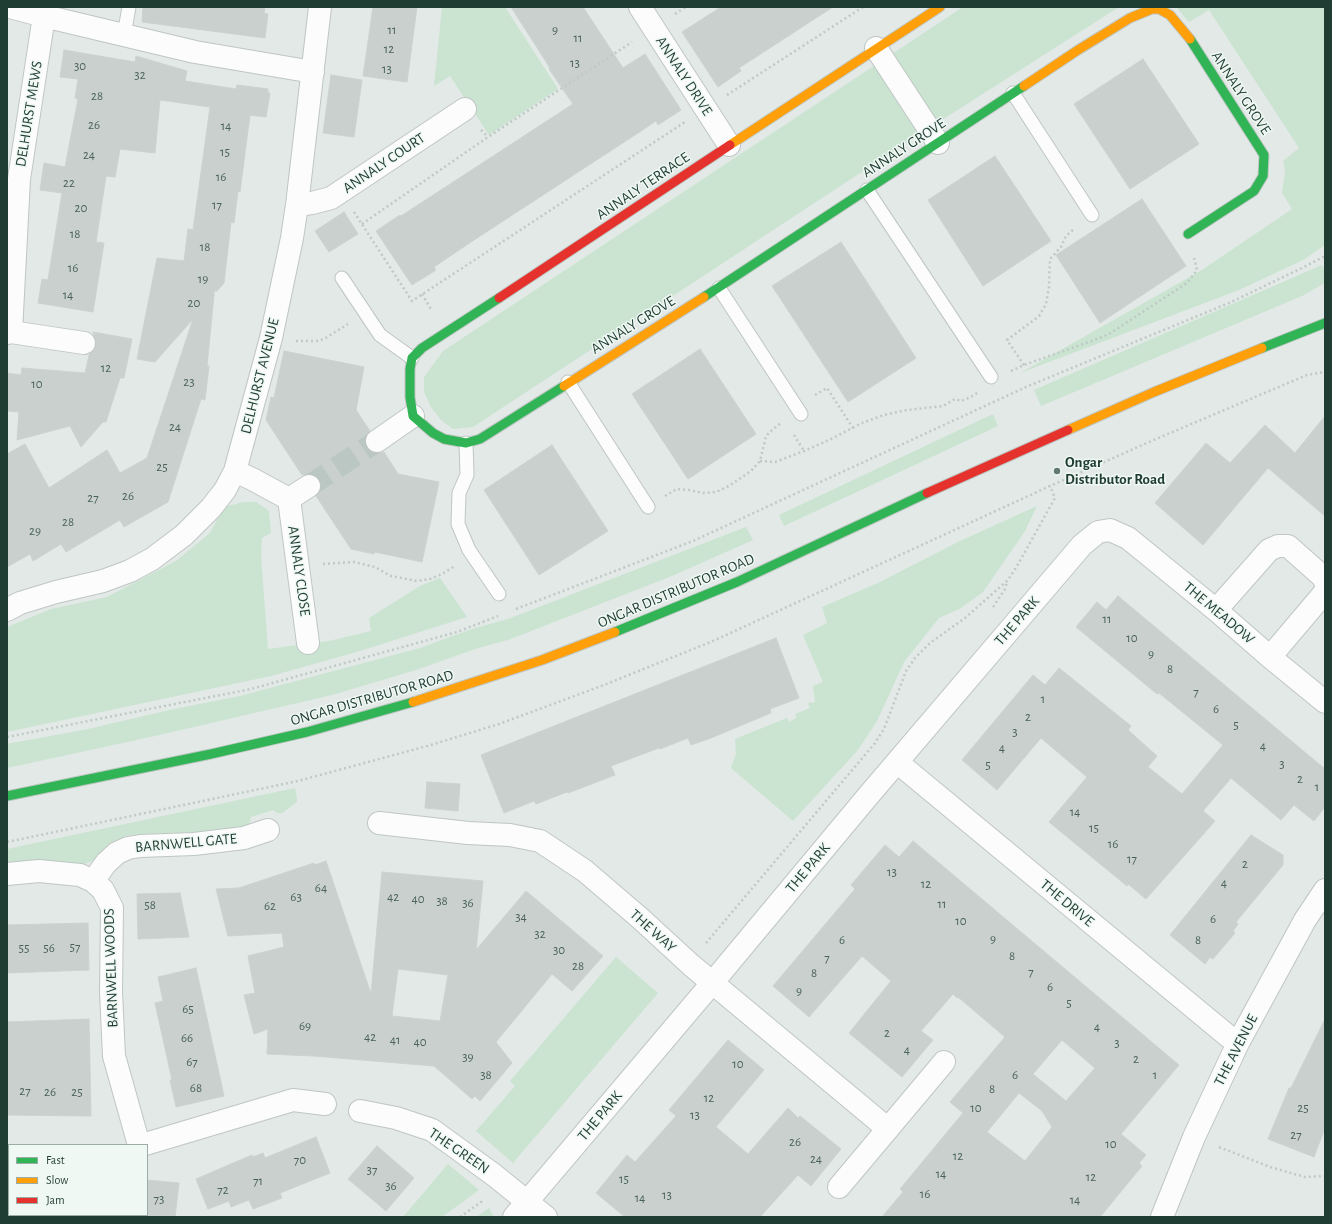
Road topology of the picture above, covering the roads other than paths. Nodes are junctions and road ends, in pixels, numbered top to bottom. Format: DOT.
graph roads {
  1 [pos="10,7"];
  2 [pos="129,7"];
  3 [pos="320,7"];
  4 [pos="640,7"];
  5 [pos="940,7"];
  6 [pos="44,16"];
  7 [pos="124,35"];
  8 [pos="876,48"];
  9 [pos="313,72"];
  10 [pos="1013,93"];
  11 [pos="465,109"];
  12 [pos="938,143"];
  13 [pos="729,145"];
  14 [pos="867,190"];
  15 [pos="297,204"];
  16 [pos="1092,215"];
  17 [pos="1188,234"];
  18 [pos="342,278"];
  19 [pos="719,288"];
  20 [pos="1325,323"];
  21 [pos="9,332"];
  22 [pos="84,343"];
  23 [pos="412,358"];
  24 [pos="991,377"];
  25 [pos="568,382"];
  26 [pos="798,410"];
  27 [pos="413,416"];
  28 [pos="377,441"];
  29 [pos="466,443"];
  30 [pos="235,471"];
  31 [pos="309,486"];
  32 [pos="289,499"];
  33 [pos="648,507"];
  34 [pos="1110,530"];
  35 [pos="1325,582"];
  36 [pos="1325,592"];
  37 [pos="499,594"];
  38 [pos="7,610"];
  39 [pos="1216,610"];
  40 [pos="308,643"];
  41 [pos="1270,657"];
  42 [pos="1325,702"];
  43 [pos="897,762"];
  44 [pos="7,796"];
  45 [pos="379,823"];
  46 [pos="268,830"];
  47 [pos="7,874"];
  48 [pos="93,880"];
  49 [pos="1325,890"];
  50 [pos="713,982"];
  51 [pos="1238,1043"];
  52 [pos="944,1062"];
  53 [pos="325,1104"];
  54 [pos="360,1111"];
  55 [pos="888,1129"];
  56 [pos="140,1144"];
  57 [pos="143,1144"];
  58 [pos="839,1187"];
  59 [pos="521,1209"];
  60 [pos="546,1217"];
  61 [pos="1162,1217"];
  1 -- 6 [label="street"];
  2 -- 7 [label="lane"];
  3 -- 9 [label="street, DELHURST AVENUE"];
  4 -- 13 [label="street, ANNALY DRIVE"];
  5 -- 8 [label="street, ANNALY TERRACE"];
  6 -- 7 [label="street"];
  6 -- 21 [label="street, DELHURST MEWS"];
  7 -- 9 [label="street"];
  8 -- 12 [label="street"];
  8 -- 13 [label="street, ANNALY TERRACE"];
  9 -- 15 [label="street, DELHURST AVENUE"];
  10 -- 12 [label="street, ANNALY GROVE"];
  10 -- 16 [label="lane"];
  10 -- 17 [label="street, ANNALY GROVE"];
  11 -- 15 [label="street, ANNALY COURT"];
  12 -- 14 [label="street, ANNALY GROVE"];
  13 -- 23 [label="street, ANNALY TERRACE"];
  14 -- 19 [label="street, ANNALY GROVE"];
  14 -- 24 [label="lane"];
  15 -- 30 [label="street, DELHURST AVENUE"];
  18 -- 23 [label="lane"];
  19 -- 25 [label="street, ANNALY GROVE"];
  19 -- 26 [label="lane"];
  20 -- 44 [label="street, ONGAR DISTRIBUTOR ROAD"];
  21 -- 22 [label="street, DELHURST MEWS"];
  23 -- 27 [label="street"];
  25 -- 29 [label="street, ANNALY GROVE"];
  25 -- 33 [label="lane"];
  27 -- 28 [label="street"];
  27 -- 29 [label="street"];
  29 -- 37 [label="lane"];
  30 -- 32 [label="street"];
  30 -- 38 [label="street, DELHURST AVENUE"];
  31 -- 32 [label="street"];
  32 -- 40 [label="street, ANNALY CLOSE"];
  34 -- 39 [label="street, THE MEADOW"];
  34 -- 43 [label="street, THE PARK"];
  35 -- 39 [label="street"];
  36 -- 41 [label="street"];
  39 -- 41 [label="street, THE MEADOW"];
  41 -- 42 [label="street, THE MEADOW"];
  43 -- 50 [label="street, THE PARK"];
  43 -- 51 [label="street, THE DRIVE"];
  45 -- 50 [label="street, THE WAY"];
  46 -- 48 [label="street, BARNWELL GATE"];
  47 -- 48 [label="street"];
  48 -- 56 [label="street, BARNWELL WOODS"];
  49 -- 51 [label="street, THE AVENUE"];
  50 -- 55 [label="street, THE WAY"];
  50 -- 59 [label="street, THE PARK"];
  51 -- 61 [label="street, THE AVENUE"];
  52 -- 55 [label="street"];
  53 -- 57 [label="street, BARNWELL WOODS"];
  54 -- 59 [label="street, THE GREEN"];
  55 -- 58 [label="street"];
  59 -- 60 [label="street, THE GREEN"];
}
